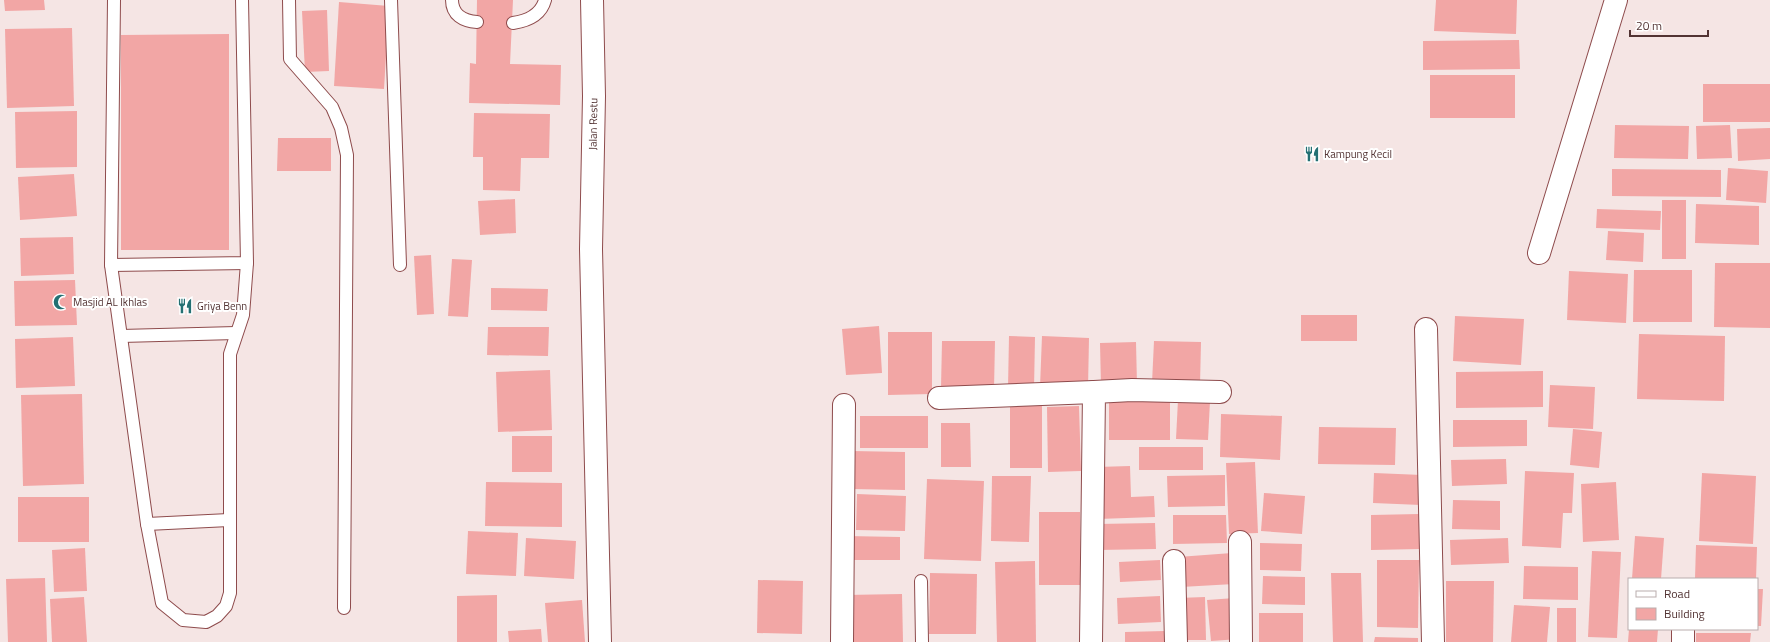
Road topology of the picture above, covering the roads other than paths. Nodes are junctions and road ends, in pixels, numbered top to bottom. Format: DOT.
graph roads {
  1 [pos="114,0"];
  2 [pos="242,0"];
  3 [pos="288,0"];
  4 [pos="392,0"];
  5 [pos="452,0"];
  6 [pos="545,0"];
  7 [pos="592,0"];
  8 [pos="1616,0"];
  9 [pos="477,22"];
  10 [pos="513,23"];
  11 [pos="1540,252"];
  12 [pos="247,264"];
  13 [pos="111,265"];
  14 [pos="400,265"];
  15 [pos="1426,329"];
  16 [pos="236,333"];
  17 [pos="121,336"];
  18 [pos="1094,392"];
  19 [pos="1220,392"];
  20 [pos="939,398"];
  21 [pos="844,405"];
  22 [pos="229,520"];
  23 [pos="147,524"];
  24 [pos="1240,542"];
  25 [pos="1174,561"];
  26 [pos="921,581"];
  27 [pos="344,608"];
  28 [pos="1684,630"];
  29 [pos="600,642"];
  30 [pos="842,642"];
  31 [pos="922,642"];
  32 [pos="1091,642"];
  33 [pos="1176,642"];
  34 [pos="1241,642"];
  35 [pos="1433,642"];
  36 [pos="1683,642"];
  1 -- 13 [label="lane"];
  2 -- 12 [label="lane"];
  3 -- 27 [label="lane"];
  4 -- 14 [label="lane"];
  5 -- 9 [label="lane"];
  6 -- 10 [label="lane"];
  7 -- 29 [label="street, Jalan Restu"];
  8 -- 11 [label="street"];
  12 -- 13 [label="lane"];
  12 -- 16 [label="lane"];
  13 -- 17 [label="lane"];
  15 -- 35 [label="street"];
  16 -- 17 [label="lane"];
  16 -- 22 [label="lane"];
  17 -- 23 [label="lane"];
  18 -- 19 [label="street"];
  18 -- 20 [label="street"];
  18 -- 32 [label="street"];
  21 -- 30 [label="street"];
  22 -- 23 [label="lane"];
  22 -- 23 [label="lane"];
  24 -- 34 [label="street"];
  25 -- 33 [label="street"];
  26 -- 31 [label="lane"];
  28 -- 36 [label="street"];
}
